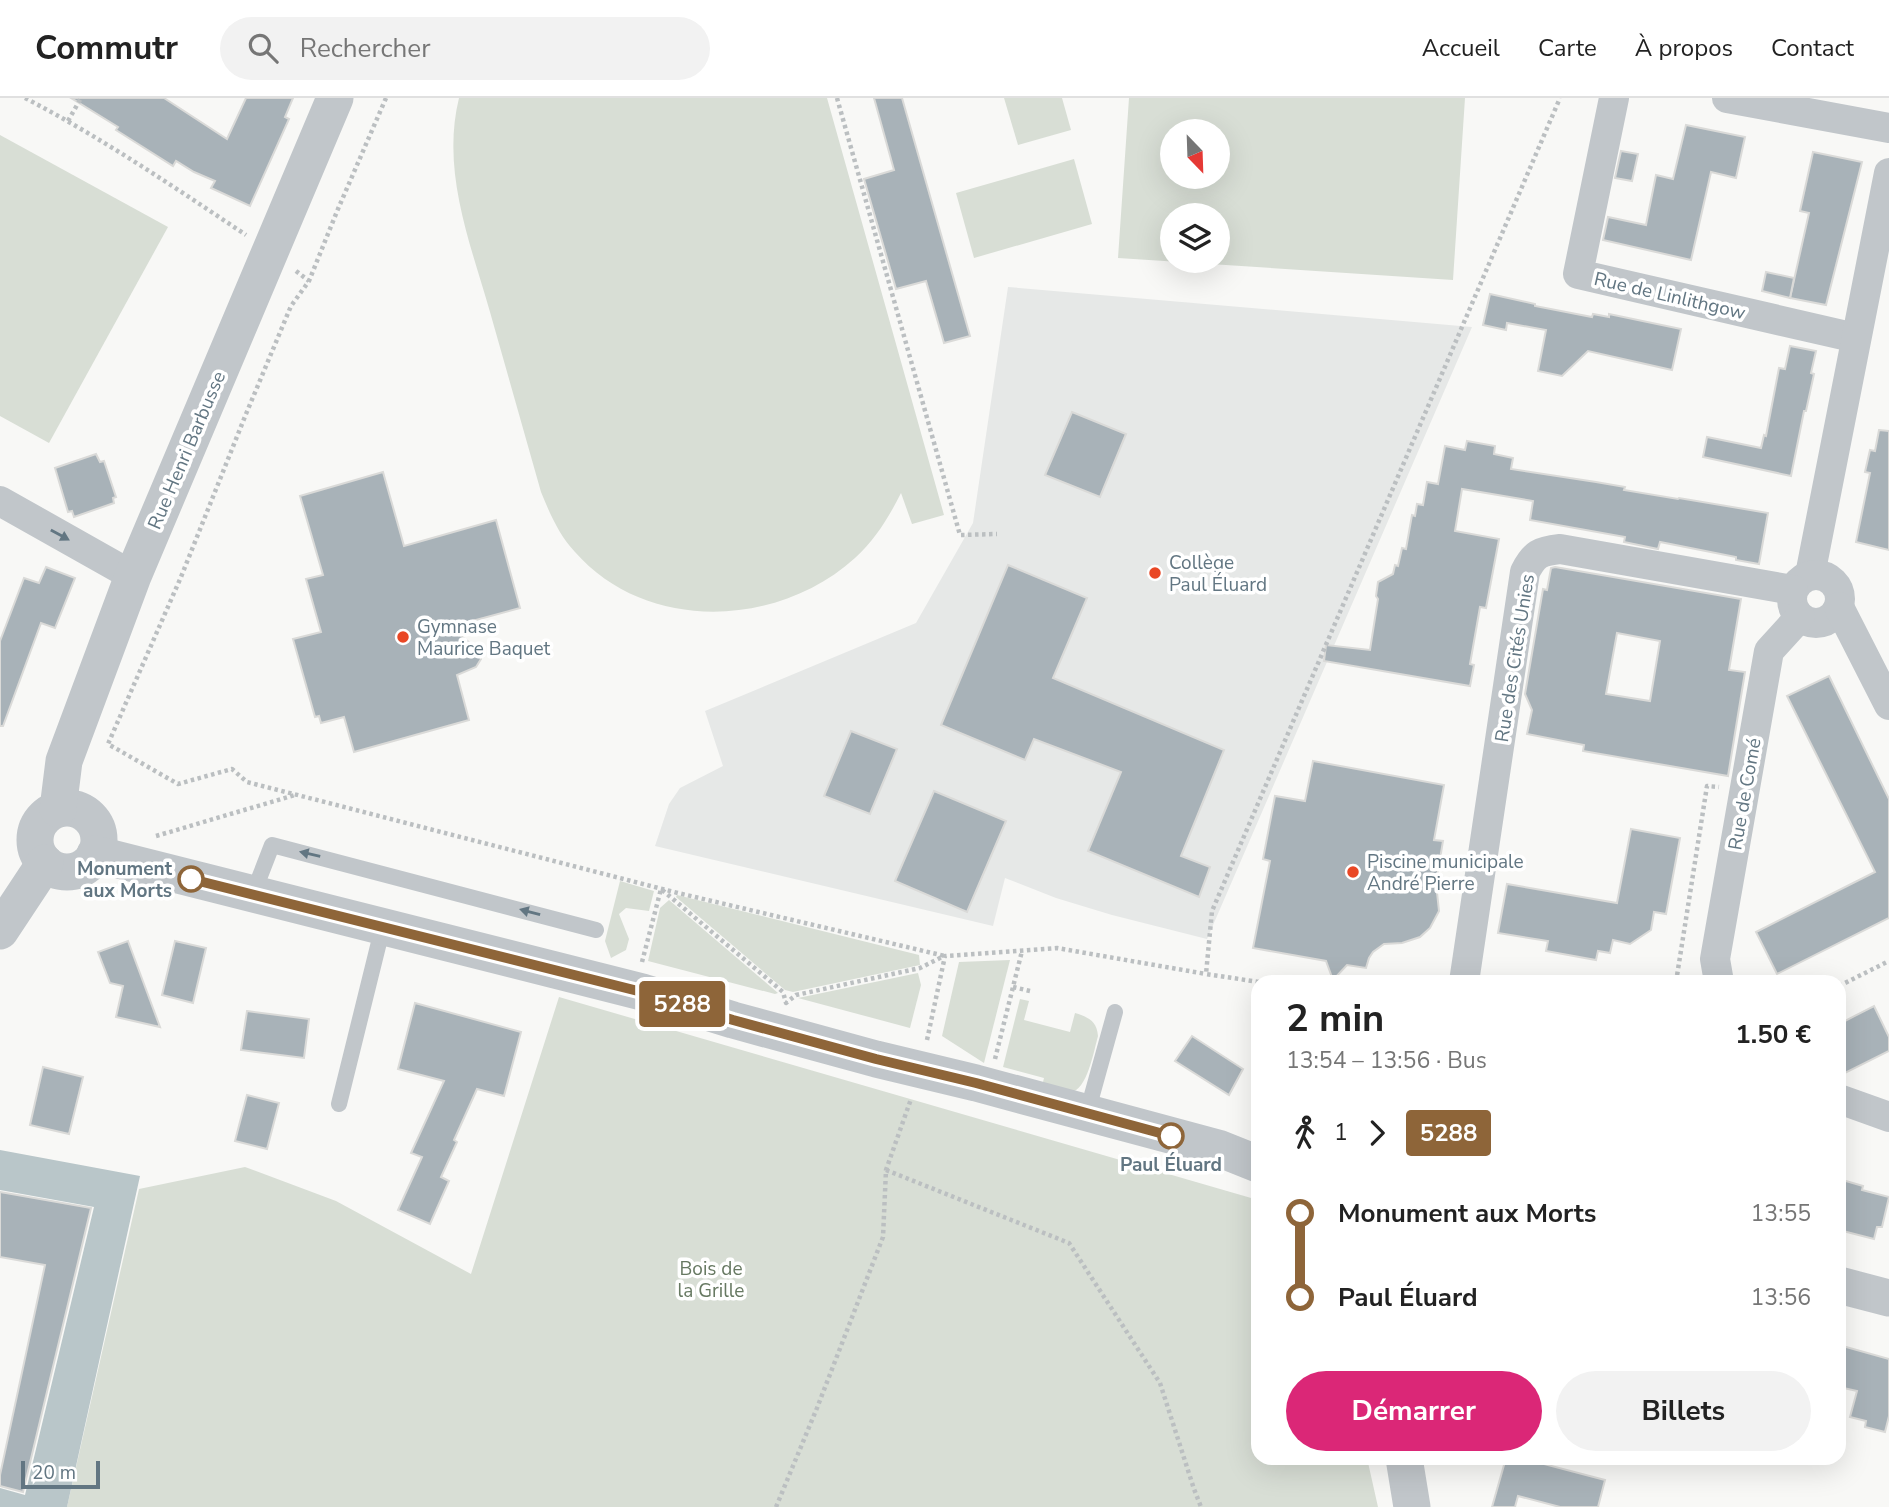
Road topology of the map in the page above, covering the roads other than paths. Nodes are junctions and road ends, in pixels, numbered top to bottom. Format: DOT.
graph roads {
  1 [pos="335,98"];
  2 [pos="1614,98"];
  3 [pos="1727,98"];
  4 [pos="1889,128"];
  5 [pos="1889,173"];
  6 [pos="1856,338"];
  7 [pos="0,501"];
  8 [pos="133,576"];
  9 [pos="1801,594"];
  10 [pos="1839,607"];
  11 [pos="1889,705"];
  12 [pos="58,809"];
  13 [pos="107,858"];
  14 [pos="45,863"];
  15 [pos="253,894"];
  16 [pos="383,926"];
  17 [pos="0,930"];
  18 [pos="596,930"];
  19 [pos="1465,975"];
  20 [pos="1718,975"];
  21 [pos="1115,1012"];
  22 [pos="1846,1101"];
  23 [pos="339,1104"];
  24 [pos="1087,1112"];
  25 [pos="1889,1116"];
  26 [pos="1251,1161"];
  27 [pos="1846,1287"];
  28 [pos="1889,1298"];
  29 [pos="1405,1465"];
  30 [pos="1412,1507"];
  1 -- 8 [label="street, Rue Henri Barbusse"];
  2 -- 6 [label="street, Rue de Linlithgow"];
  3 -- 4 [label="street"];
  5 -- 6 [label="street"];
  6 -- 9 [label="street"];
  7 -- 8 [label="street, one-way"];
  8 -- 12 [label="street, Rue Henri Barbusse"];
  9 -- 10 [label="street"];
  9 -- 10 [label="street"];
  9 -- 19 [label="street, Rue des Cités Unies"];
  9 -- 20 [label="street, Rue de Comé"];
  10 -- 11 [label="street"];
  12 -- 13 [label="street"];
  12 -- 14 [label="street"];
  13 -- 14 [label="street"];
  13 -- 15 [label="street"];
  14 -- 17 [label="street"];
  15 -- 16 [label="street"];
  18 -- 15 [label="lane, one-way"];
  16 -- 23 [label="lane"];
  16 -- 24 [label="street"];
  21 -- 24 [label="lane"];
  22 -- 25 [label="street"];
  24 -- 26 [label="street"];
  27 -- 28 [label="street"];
  29 -- 30 [label="street"];
}
